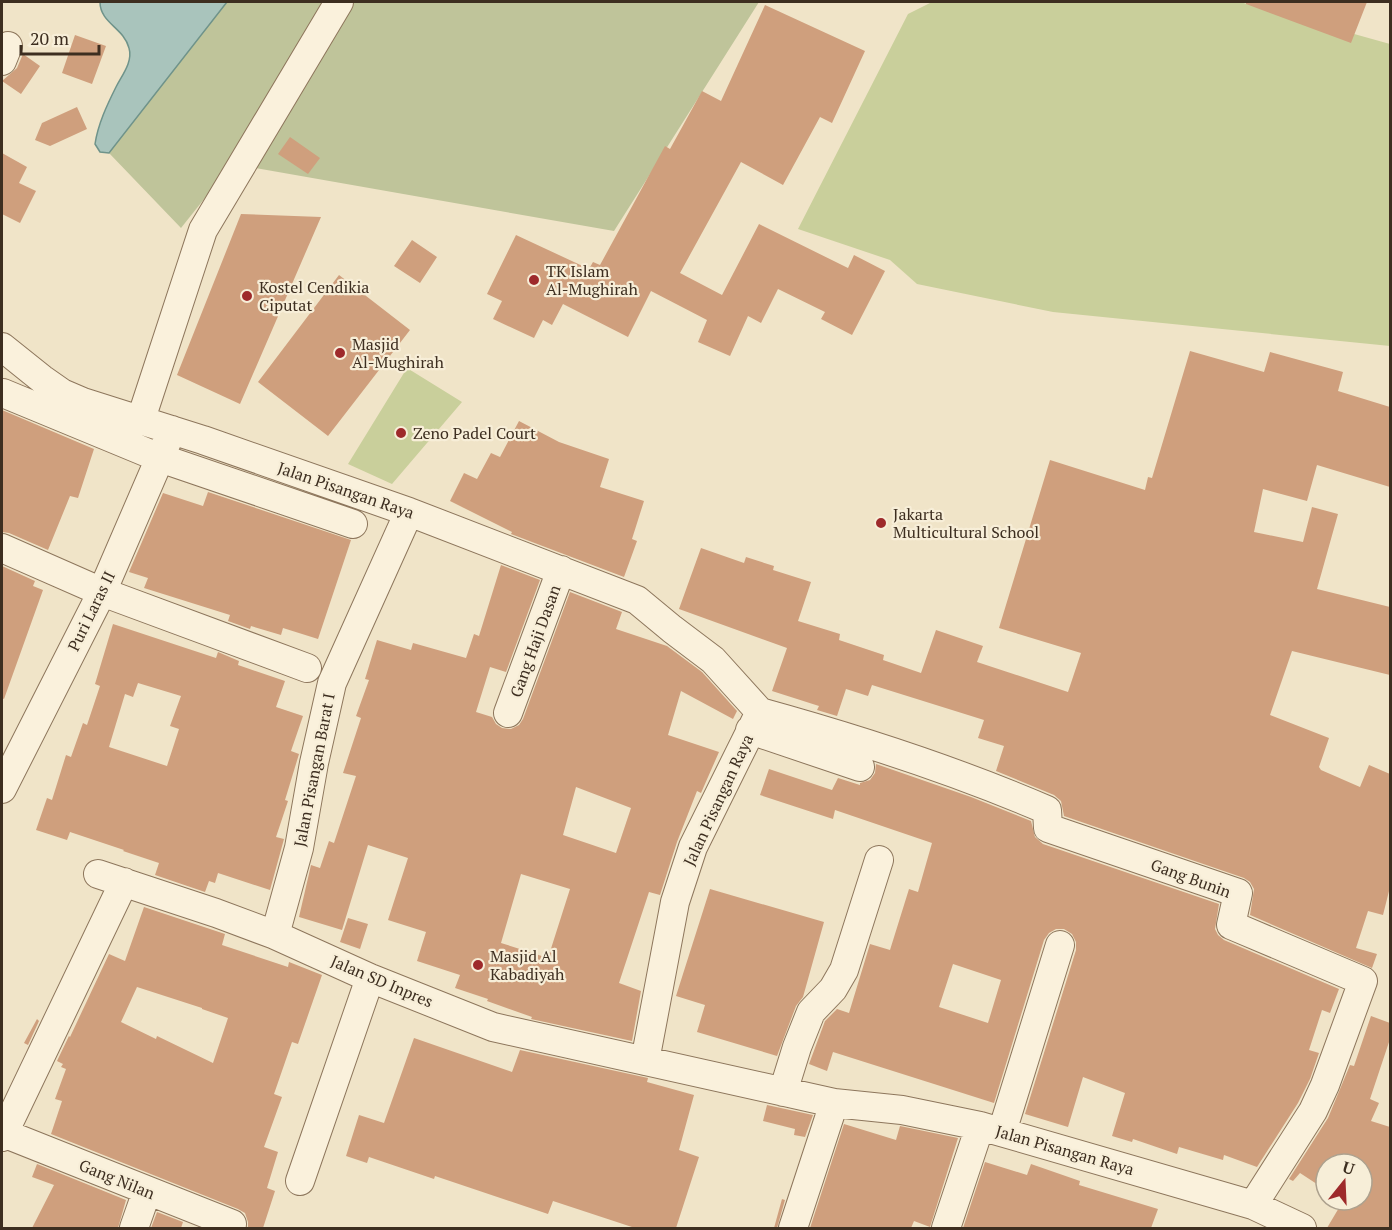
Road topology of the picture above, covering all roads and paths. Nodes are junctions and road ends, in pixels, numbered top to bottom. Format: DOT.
graph roads {
  1 [pos="339,2"];
  2 [pos="2,346"];
  3 [pos="3,393"];
  4 [pos="141,419"];
  5 [pos="172,430"];
  6 [pos="203,440"];
  7 [pos="160,458"];
  8 [pos="191,469"];
  9 [pos="409,512"];
  10 [pos="353,524"];
  11 [pos="2,548"];
  12 [pos="561,570"];
  13 [pos="102,592"];
  14 [pos="307,669"];
  15 [pos="508,713"];
  16 [pos="755,721"];
  17 [pos="13,740"];
  18 [pos="860,767"];
  19 [pos="2,789"];
  20 [pos="879,860"];
  21 [pos="276,935"];
  22 [pos="1060,945"];
  23 [pos="370,978"];
  24 [pos="645,1061"];
  25 [pos="783,1092"];
  26 [pos="834,1103"];
  27 [pos="991,1129"];
  28 [pos="2,1135"];
  29 [pos="300,1181"];
  30 [pos="147,1191"];
  31 [pos="1253,1204"];
  32 [pos="232,1224"];
  33 [pos="134,1228"];
  34 [pos="793,1228"];
  35 [pos="946,1228"];
  36 [pos="1302,1228"];
  1 -- 4 [label="street"];
  2 -- 4 [label="street, Jalan Pisangan Raya"];
  3 -- 7 [label="street"];
  4 -- 5 [label="street, Jalan Pisangan Raya"];
  5 -- 6 [label="street, Jalan Pisangan Raya"];
  5 -- 7 [label="street, Puri Laras II"];
  6 -- 8 [label="street"];
  6 -- 9 [label="street, Jalan Pisangan Raya"];
  7 -- 8 [label="street"];
  7 -- 13 [label="street, Puri Laras II"];
  8 -- 10 [label="street"];
  9 -- 12 [label="street, Jalan Pisangan Raya"];
  9 -- 21 [label="street, Jalan Pisangan Barat I"];
  11 -- 13 [label="street"];
  12 -- 15 [label="street, Gang Haji Dasan"];
  12 -- 16 [label="street, Jalan Pisangan Raya"];
  13 -- 14 [label="street"];
  13 -- 17 [label="street, Puri Laras II"];
  16 -- 18 [label="street"];
  16 -- 24 [label="street, Jalan Pisangan Raya"];
  16 -- 31 [label="street, Gang Bunin"];
  17 -- 19 [label="street, Puri Laras II"];
  20 -- 25 [label="street"];
  21 -- 23 [label="street, Jalan SD Inpres"];
  21 -- 28 [label="street, Jalan SD Inpres"];
  22 -- 27 [label="street"];
  23 -- 24 [label="street, Jalan SD Inpres"];
  23 -- 29 [label="street"];
  24 -- 25 [label="street, Jalan Pisangan Raya"];
  25 -- 26 [label="street, Jalan Pisangan Raya"];
  26 -- 27 [label="street, Jalan Pisangan Raya"];
  26 -- 34 [label="street"];
  27 -- 31 [label="street, Jalan Pisangan Raya"];
  27 -- 35 [label="street"];
  28 -- 30 [label="street, Gang Nilan"];
  30 -- 32 [label="street, Gang Nilan"];
  30 -- 33 [label="street"];
  31 -- 36 [label="street, Jalan Pisangan Raya"];
}
